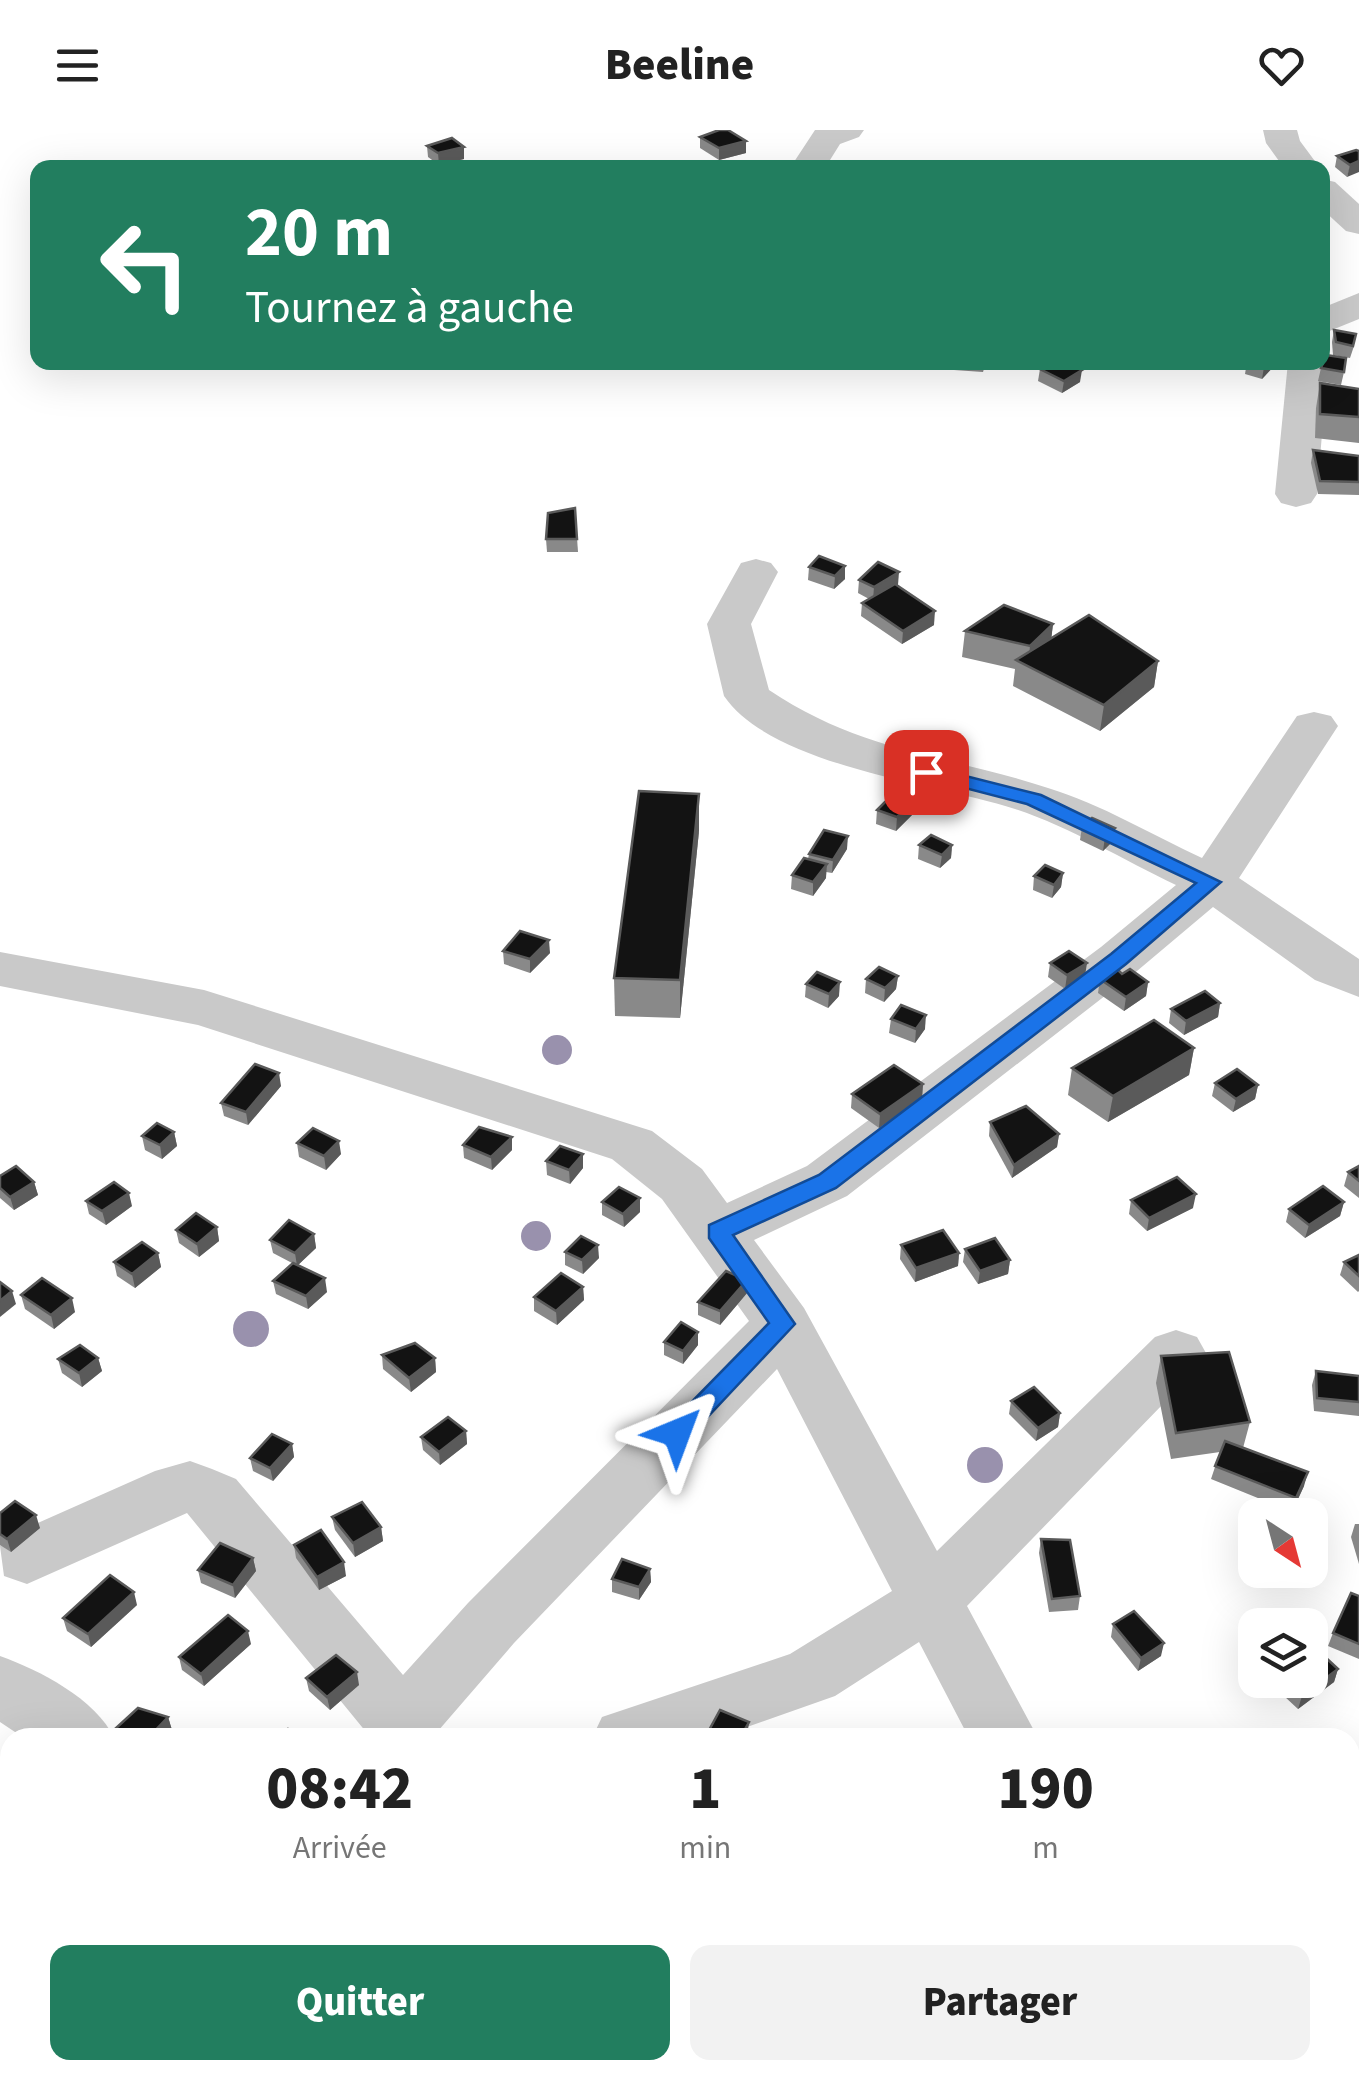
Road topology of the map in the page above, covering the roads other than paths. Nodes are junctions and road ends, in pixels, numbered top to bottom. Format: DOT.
graph roads {
  1 [pos="847,130"];
  2 [pos="1280,130"];
  3 [pos="812,160"];
  4 [pos="1296,160"];
  5 [pos="1330,197"];
  6 [pos="1359,224"];
  7 [pos="1359,304"];
  8 [pos="1330,319"];
  9 [pos="1307,370"];
  10 [pos="1296,494"];
  11 [pos="756,572"];
  12 [pos="1314,726"];
  13 [pos="1210,882"];
  14 [pos="0,969"];
  15 [pos="1359,978"];
  16 [pos="718,1232"];
  17 [pos="783,1324"];
  18 [pos="1176,1353"];
  19 [pos="27,1557"];
  20 [pos="930,1601"];
  21 [pos="0,1685"];
  22 [pos="65,1728"];
  23 [pos="401,1728"];
  24 [pos="405,1728"];
  25 [pos="656,1728"];
  26 [pos="999,1728"];
  1 -- 3 [label="street"];
  2 -- 4 [label="street"];
  5 -- 6 [label="street"];
  7 -- 8 [label="street"];
  9 -- 10 [label="street"];
  11 -- 13 [label="street"];
  12 -- 13 [label="street"];
  13 -- 15 [label="street"];
  13 -- 16 [label="street"];
  14 -- 16 [label="street"];
  16 -- 17 [label="street"];
  17 -- 20 [label="street"];
  17 -- 24 [label="street"];
  18 -- 20 [label="street"];
  19 -- 23 [label="street"];
  20 -- 25 [label="street"];
  20 -- 26 [label="street"];
  21 -- 22 [label="street"];
}
